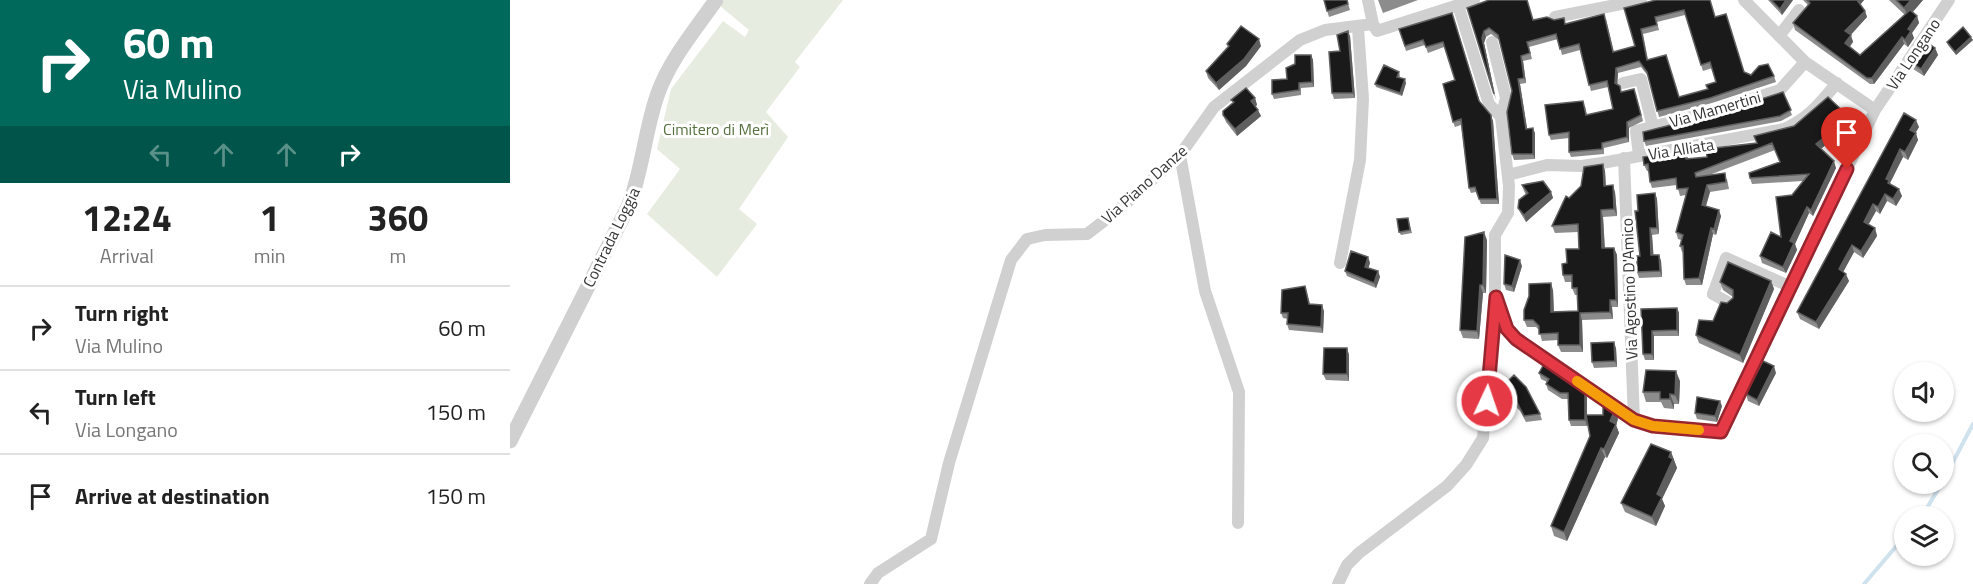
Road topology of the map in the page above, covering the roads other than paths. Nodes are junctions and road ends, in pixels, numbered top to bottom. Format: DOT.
graph roads {
  1 [pos="716,0"];
  2 [pos="1368,0"];
  3 [pos="1474,0"];
  4 [pos="1641,0"];
  5 [pos="1744,0"];
  6 [pos="1949,0"];
  7 [pos="1610,3"];
  8 [pos="1458,5"];
  9 [pos="1799,10"];
  10 [pos="1555,17"];
  11 [pos="1373,24"];
  12 [pos="1358,28"];
  13 [pos="1779,36"];
  14 [pos="1492,42"];
  15 [pos="1805,62"];
  16 [pos="1623,83"];
  17 [pos="1837,83"];
  18 [pos="1875,110"];
  19 [pos="1501,117"];
  20 [pos="1653,127"];
  21 [pos="1180,155"];
  22 [pos="1639,155"];
  23 [pos="1624,158"];
  24 [pos="1508,175"];
  25 [pos="1340,264"];
  26 [pos="1791,287"];
  27 [pos="1496,297"];
  28 [pos="1730,303"];
  29 [pos="1634,420"];
  30 [pos="510,441"];
  31 [pos="1238,523"];
  32 [pos="870,584"];
  33 [pos="1338,584"];
  1 -- 30 [label="street, Contrada Loggia"];
  2 -- 11 [label="street"];
  3 -- 8 [label="street"];
  4 -- 7 [label="street"];
  5 -- 13 [label="street"];
  6 -- 18 [label="street, Via Longano"];
  7 -- 10 [label="street"];
  8 -- 11 [label="street, Via Piano Danze"];
  8 -- 19 [label="street"];
  9 -- 13 [label="street"];
  11 -- 12 [label="street, Via Piano Danze"];
  12 -- 21 [label="street, Via Piano Danze"];
  12 -- 25 [label="street"];
  13 -- 15 [label="street"];
  14 -- 19 [label="street"];
  15 -- 17 [label="street"];
  15 -- 20 [label="street, Via Mamertini"];
  16 -- 20 [label="street"];
  17 -- 18 [label="street"];
  17 -- 22 [label="street, Via Alliata"];
  18 -- 26 [label="street, Via Longano"];
  19 -- 24 [label="street"];
  20 -- 22 [label="street, Via Mamertini"];
  21 -- 31 [label="street"];
  21 -- 32 [label="street, Via Piano Danze"];
  22 -- 23 [label="street, Via Alliata"];
  23 -- 24 [label="street, Via Alliata"];
  23 -- 29 [label="street, Via Agostino D'Amico"];
  24 -- 27 [label="street"];
  26 -- 28 [label="street"];
  26 -- 29 [label="street, Via Longano"];
  27 -- 29 [label="street"];
  27 -- 33 [label="street"];
}
